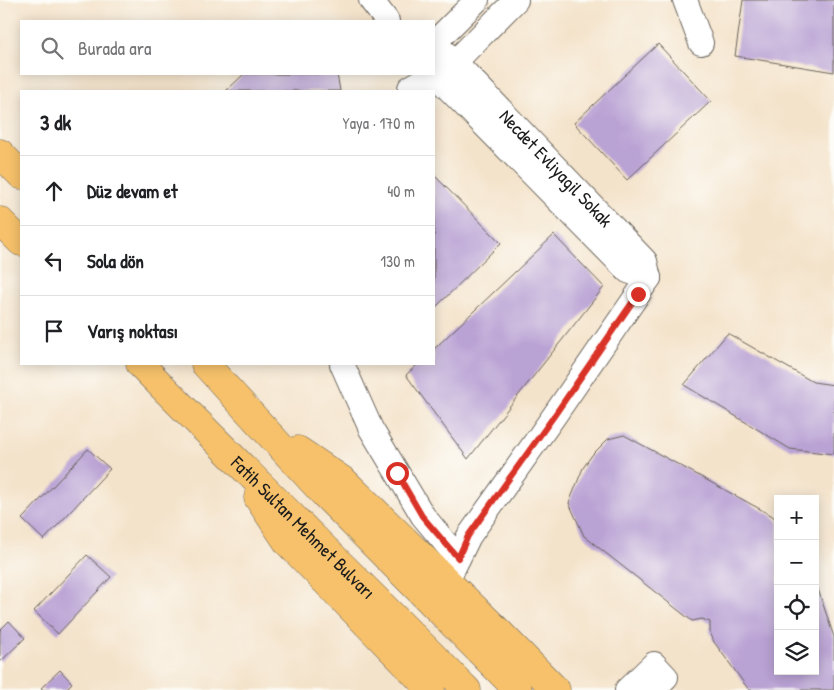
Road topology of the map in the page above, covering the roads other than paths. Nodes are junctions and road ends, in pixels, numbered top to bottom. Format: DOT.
graph roads {
  1 [pos="371,0"];
  2 [pos="477,0"];
  3 [pos="516,0"];
  4 [pos="685,0"];
  5 [pos="386,20"];
  6 [pos="701,43"];
  7 [pos="435,44"];
  8 [pos="435,46"];
  9 [pos="455,62"];
  10 [pos="435,73"];
  11 [pos="432,75"];
  12 [pos="435,75"];
  13 [pos="411,84"];
  14 [pos="0,153"];
  15 [pos="20,173"];
  16 [pos="0,221"];
  17 [pos="20,241"];
  18 [pos="649,278"];
  19 [pos="141,365"];
  20 [pos="206,365"];
  21 [pos="342,365"];
  22 [pos="263,427"];
  23 [pos="233,459"];
  24 [pos="452,570"];
  25 [pos="432,690"];
  26 [pos="468,690"];
  27 [pos="518,690"];
  28 [pos="556,690"];
  29 [pos="627,690"];
  30 [pos="653,690"];
  1 -- 5 [label="street"];
  2 -- 7 [label="street"];
  3 -- 9 [label="street"];
  4 -- 6 [label="street"];
  8 -- 9 [label="street, Necdet Evliyagil Sokak"];
  9 -- 10 [label="street"];
  9 -- 18 [label="street, Necdet Evliyagil Sokak"];
  11 -- 13 [label="street"];
  12 -- 18 [label="street"];
  14 -- 15 [label="highway"];
  16 -- 17 [label="highway"];
  18 -- 24 [label="street"];
  19 -- 23 [label="highway, Fatih Sultan Mehmet Bulvarı"];
  20 -- 22 [label="highway, Fatih Sultan Mehmet Bulvarı"];
  21 -- 24 [label="street"];
  22 -- 24 [label="highway"];
  22 -- 27 [label="highway, Fatih Sultan Mehmet Bulvarı"];
  23 -- 25 [label="highway"];
  23 -- 26 [label="highway, Fatih Sultan Mehmet Bulvarı"];
  24 -- 28 [label="highway"];
  29 -- 30 [label="street"];
}
